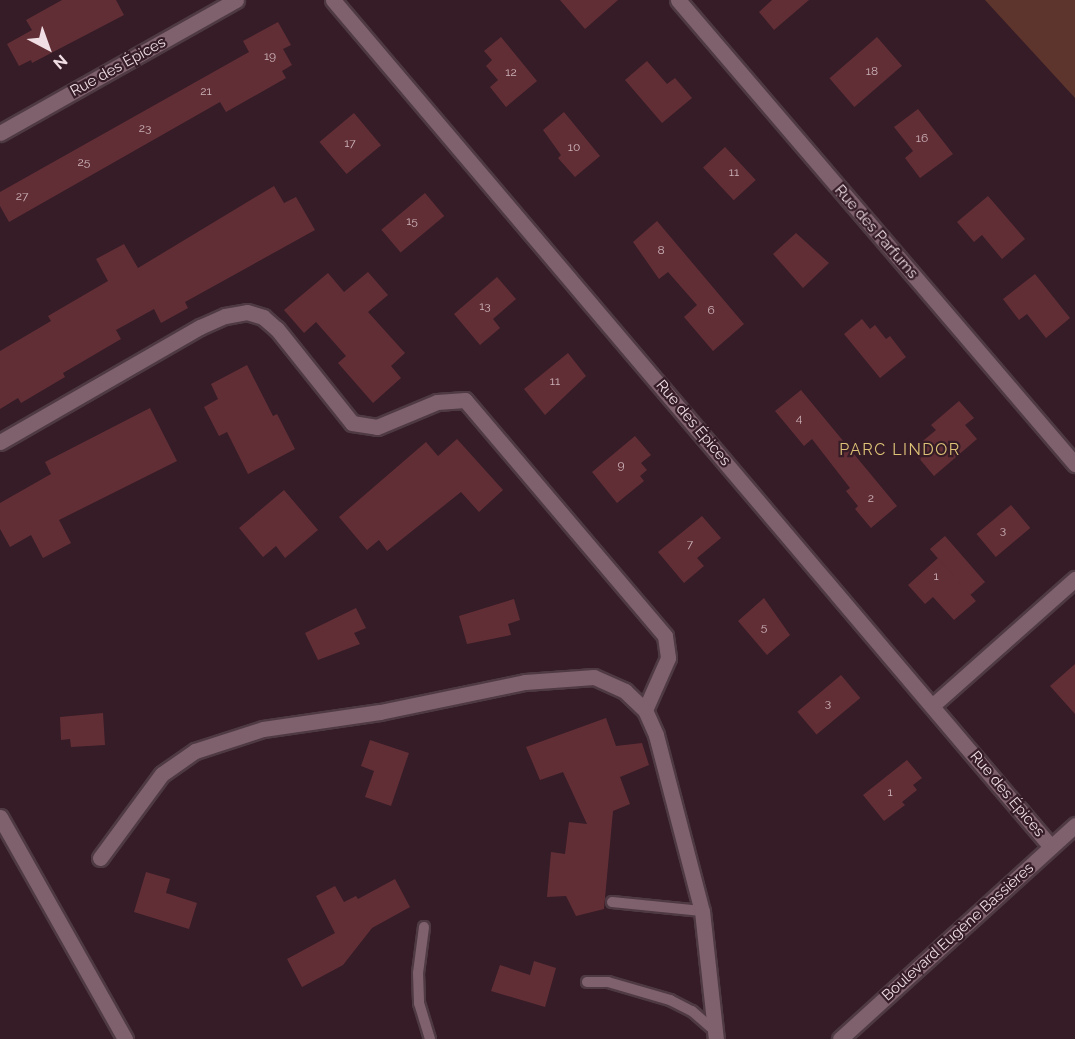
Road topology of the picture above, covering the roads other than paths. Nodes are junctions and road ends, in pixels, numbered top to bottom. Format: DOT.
graph roads {
  1 [pos="236,0"];
  2 [pos="333,0"];
  3 [pos="678,0"];
  4 [pos="0,133"];
  5 [pos="0,442"];
  6 [pos="1075,464"];
  7 [pos="1075,579"];
  8 [pos="933,705"];
  9 [pos="645,710"];
  10 [pos="0,817"];
  11 [pos="1075,825"];
  12 [pos="1051,847"];
  13 [pos="100,858"];
  14 [pos="612,902"];
  15 [pos="702,911"];
  16 [pos="424,927"];
  17 [pos="587,982"];
  18 [pos="716,1036"];
  19 [pos="125,1039"];
  20 [pos="430,1039"];
  21 [pos="840,1039"];
  1 -- 4 [label="street, Rue des Épices"];
  2 -- 8 [label="street, Rue des Épices"];
  3 -- 6 [label="street, Rue des Parfums"];
  5 -- 9 [label="street"];
  7 -- 8 [label="street"];
  8 -- 12 [label="street, Rue des Épices"];
  9 -- 13 [label="street"];
  9 -- 15 [label="street"];
  10 -- 19 [label="street"];
  11 -- 12 [label="street, Boulevard Eugène Bassières"];
  12 -- 21 [label="street, Boulevard Eugène Bassières"];
  14 -- 15 [label="lane"];
  15 -- 18 [label="street"];
  16 -- 20 [label="lane"];
  17 -- 18 [label="lane"];
}
